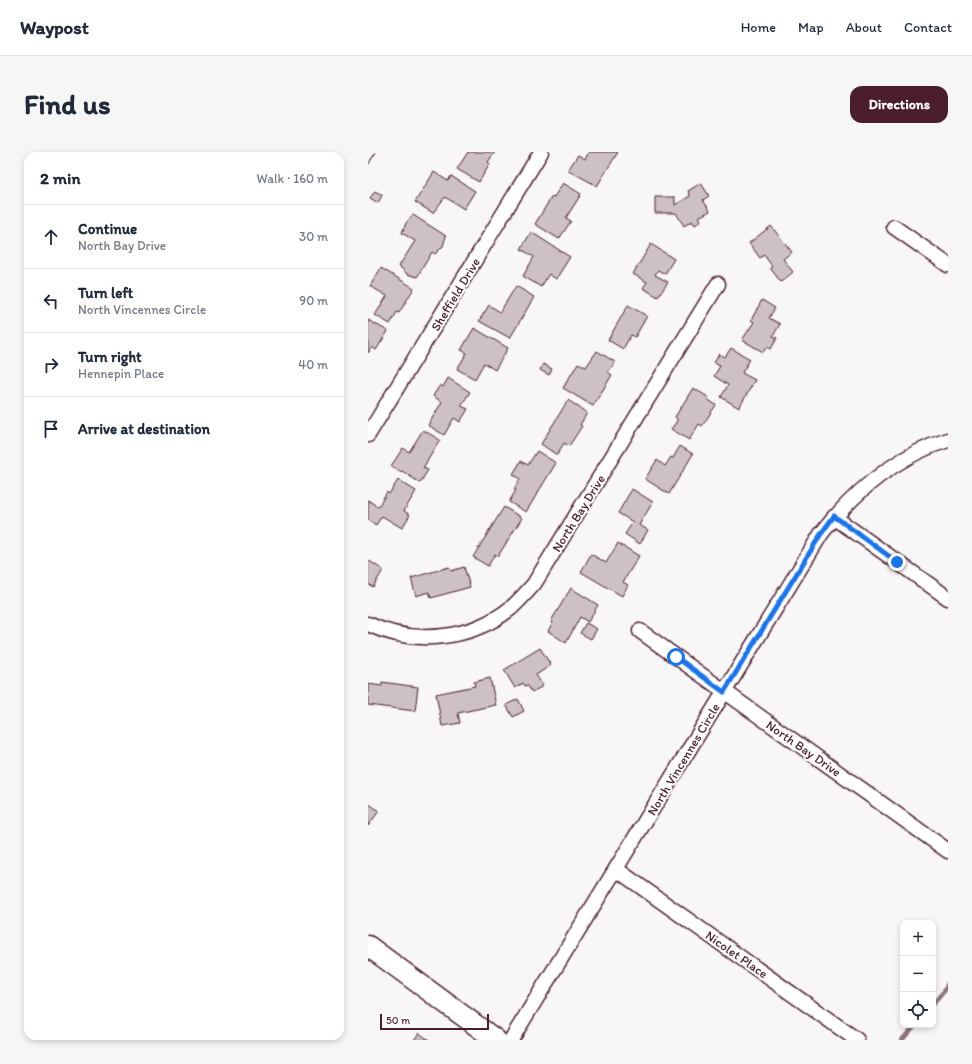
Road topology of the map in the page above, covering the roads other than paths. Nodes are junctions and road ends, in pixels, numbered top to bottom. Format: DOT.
graph roads {
  1 [pos="541,152"];
  2 [pos="894,227"];
  3 [pos="948,265"];
  4 [pos="718,284"];
  5 [pos="368,435"];
  6 [pos="948,440"];
  7 [pos="834,516"];
  8 [pos="948,598"];
  9 [pos="368,624"];
  10 [pos="640,631"];
  11 [pos="724,692"];
  12 [pos="948,851"];
  13 [pos="616,869"];
  14 [pos="368,946"];
  15 [pos="496,1040"];
  16 [pos="511,1040"];
  17 [pos="857,1040"];
  1 -- 5 [label="street, Sheffield Drive"];
  2 -- 3 [label="street"];
  4 -- 9 [label="street, North Bay Drive"];
  6 -- 7 [label="street, North Vincennes Circle"];
  7 -- 8 [label="street"];
  7 -- 11 [label="street, North Vincennes Circle"];
  10 -- 11 [label="street, North Bay Drive"];
  11 -- 12 [label="street, North Bay Drive"];
  11 -- 13 [label="street, North Vincennes Circle"];
  13 -- 16 [label="street, North Vincennes Circle"];
  13 -- 17 [label="street, Nicolet Place"];
  14 -- 15 [label="main road"];
}
